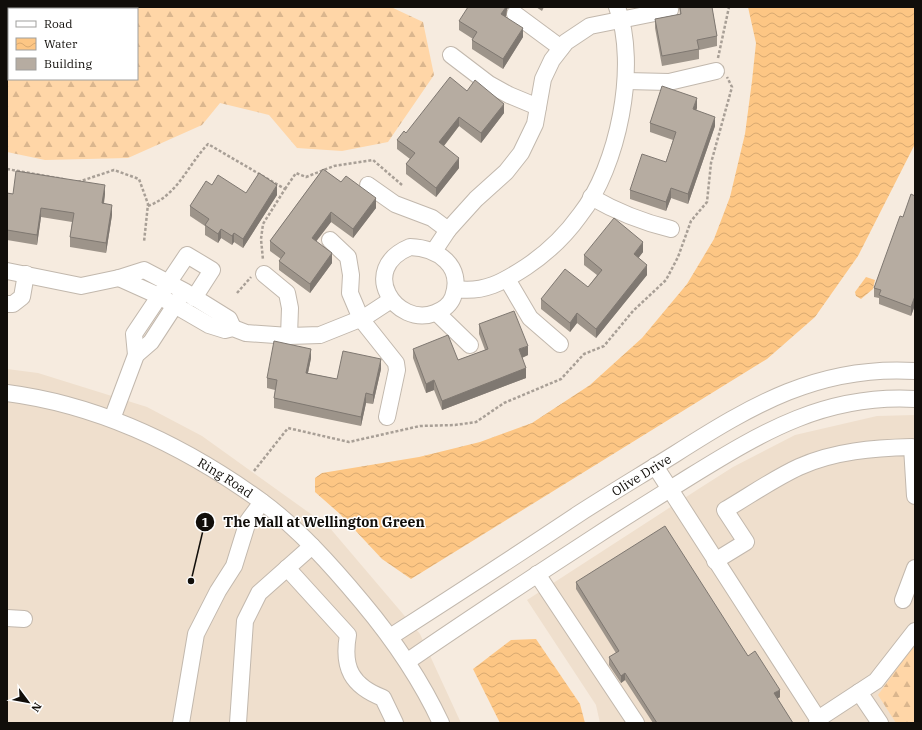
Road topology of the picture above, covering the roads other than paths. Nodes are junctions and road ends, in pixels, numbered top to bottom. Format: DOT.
graph roads {
  1 [pos="670,10"];
  2 [pos="620,13"];
  3 [pos="515,14"];
  4 [pos="561,48"];
  5 [pos="451,55"];
  6 [pos="721,70"];
  7 [pos="626,81"];
  8 [pos="538,107"];
  9 [pos="368,185"];
  10 [pos="591,197"];
  11 [pos="671,229"];
  12 [pos="448,230"];
  13 [pos="330,240"];
  14 [pos="434,251"];
  15 [pos="260,270"];
  16 [pos="7,272"];
  17 [pos="26,274"];
  18 [pos="507,279"];
  19 [pos="456,288"];
  20 [pos="163,289"];
  21 [pos="189,294"];
  22 [pos="391,300"];
  23 [pos="7,304"];
  24 [pos="175,305"];
  25 [pos="437,313"];
  26 [pos="361,319"];
  27 [pos="233,328"];
  28 [pos="289,336"];
  29 [pos="560,344"];
  30 [pos="470,345"];
  31 [pos="136,355"];
  32 [pos="915,371"];
  33 [pos="7,394"];
  34 [pos="915,399"];
  35 [pos="387,417"];
  36 [pos="112,419"];
  37 [pos="655,466"];
  38 [pos="669,490"];
  39 [pos="915,496"];
  40 [pos="262,502"];
  41 [pos="312,546"];
  42 [pos="715,561"];
  43 [pos="287,568"];
  44 [pos="915,568"];
  45 [pos="537,574"];
  46 [pos="903,600"];
  47 [pos="7,618"];
  48 [pos="24,619"];
  49 [pos="915,631"];
  50 [pos="390,637"];
  51 [pos="408,661"];
  52 [pos="859,692"];
  53 [pos="817,721"];
  54 [pos="181,723"];
  55 [pos="238,723"];
  56 [pos="395,723"];
  57 [pos="441,723"];
  58 [pos="636,723"];
  59 [pos="880,723"];
  1 -- 2 [label="street"];
  2 -- 4 [label="street"];
  2 -- 7 [label="street"];
  3 -- 4 [label="street"];
  4 -- 8 [label="street"];
  5 -- 8 [label="street"];
  6 -- 7 [label="street"];
  7 -- 10 [label="street"];
  8 -- 12 [label="street"];
  9 -- 12 [label="street"];
  10 -- 11 [label="street"];
  10 -- 18 [label="street"];
  12 -- 14 [label="street"];
  13 -- 26 [label="street"];
  14 -- 19 [label="street"];
  14 -- 22 [label="street"];
  15 -- 28 [label="street"];
  16 -- 17 [label="street"];
  17 -- 20 [label="street"];
  17 -- 23 [label="street"];
  18 -- 19 [label="street"];
  18 -- 29 [label="street"];
  19 -- 25 [label="street"];
  20 -- 21 [label="street"];
  20 -- 21 [label="street"];
  20 -- 24 [label="street"];
  20 -- 31 [label="street"];
  21 -- 24 [label="street"];
  21 -- 27 [label="street"];
  22 -- 25 [label="street"];
  22 -- 26 [label="street"];
  24 -- 27 [label="street"];
  24 -- 31 [label="street"];
  25 -- 30 [label="street"];
  26 -- 28 [label="street"];
  26 -- 35 [label="street"];
  27 -- 28 [label="street"];
  31 -- 36 [label="street"];
  32 -- 37 [label="street, Olive Drive"];
  33 -- 36 [label="street, Ring Road"];
  34 -- 38 [label="street, Olive Drive"];
  36 -- 40 [label="street, Ring Road"];
  37 -- 38 [label="street"];
  37 -- 50 [label="street, Olive Drive"];
  38 -- 42 [label="street"];
  38 -- 45 [label="street, Olive Drive"];
  39 -- 42 [label="street"];
  40 -- 41 [label="street, Ring Road"];
  40 -- 54 [label="street"];
  41 -- 43 [label="street"];
  41 -- 50 [label="street, Ring Road"];
  42 -- 53 [label="street"];
  43 -- 55 [label="street"];
  43 -- 56 [label="street"];
  44 -- 46 [label="street"];
  45 -- 51 [label="street, Olive Drive"];
  45 -- 58 [label="street"];
  47 -- 48 [label="street"];
  49 -- 52 [label="street"];
  50 -- 51 [label="street, Ring Road"];
  51 -- 57 [label="street, Ring Road"];
  52 -- 53 [label="street"];
  52 -- 59 [label="street"];
}
